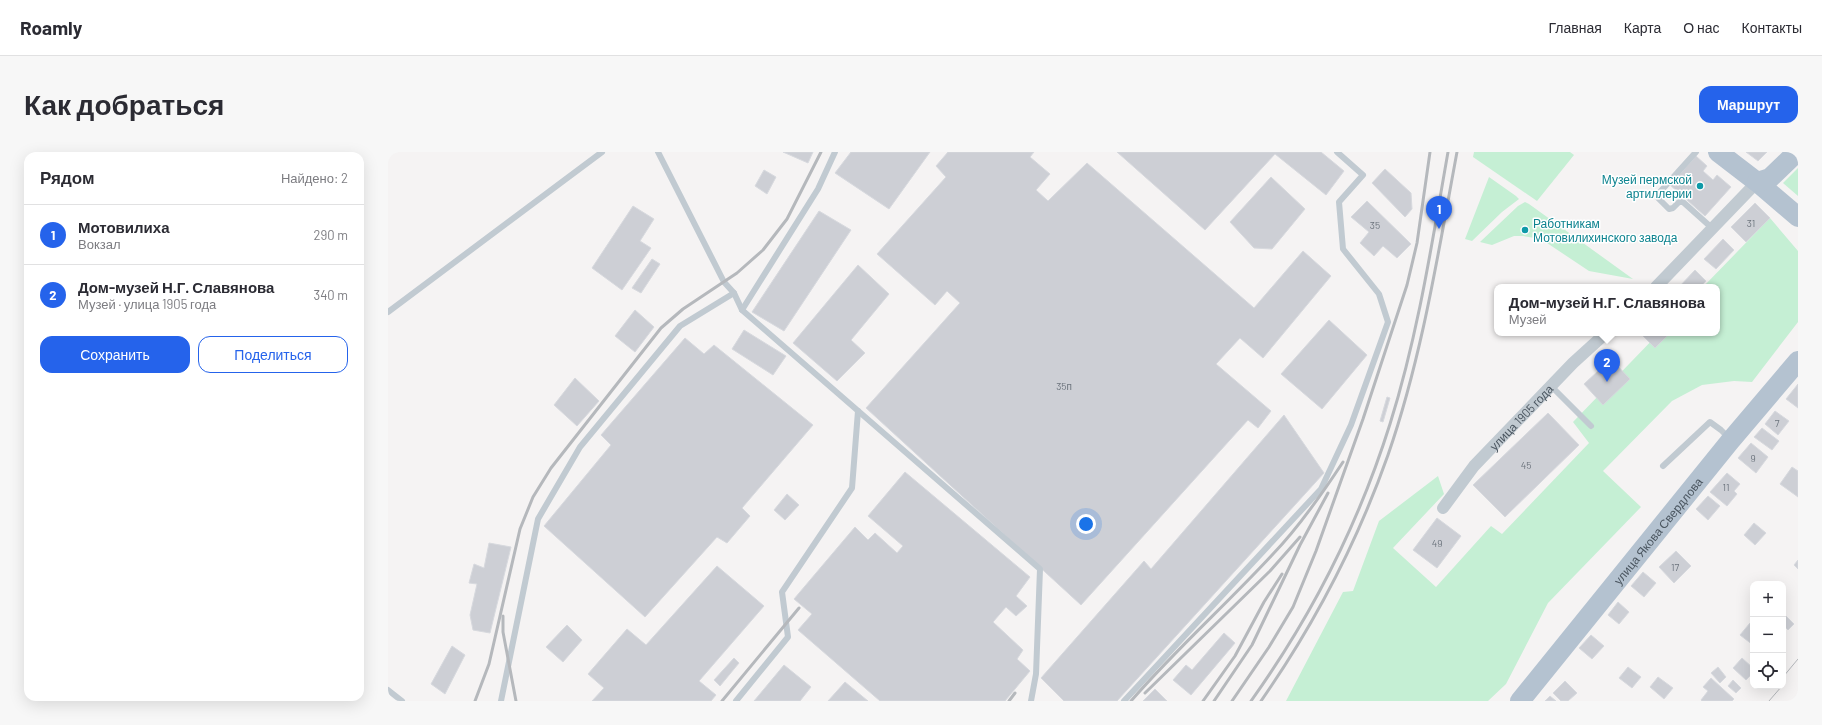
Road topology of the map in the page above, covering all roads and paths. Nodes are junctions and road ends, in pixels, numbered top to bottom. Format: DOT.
graph roads {
  1 [pos="602,152"];
  2 [pos="658,152"];
  3 [pos="835,152"];
  4 [pos="1337,152"];
  5 [pos="1696,152"];
  6 [pos="1797,152"];
  7 [pos="1722,153"];
  8 [pos="1757,182"];
  9 [pos="1798,217"];
  10 [pos="1712,228"];
  11 [pos="1659,284"];
  12 [pos="734,293"];
  13 [pos="742,310"];
  14 [pos="388,312"];
  15 [pos="1603,336"];
  16 [pos="1798,361"];
  17 [pos="1551,386"];
  18 [pos="858,410"];
  19 [pos="1591,426"];
  20 [pos="1731,440"];
  21 [pos="1663,466"];
  22 [pos="1443,508"];
  23 [pos="388,690"];
  24 [pos="402,701"];
  25 [pos="501,701"];
  26 [pos="736,701"];
  27 [pos="1031,701"];
  28 [pos="1124,701"];
  29 [pos="1520,701"];
  1 -- 14 [label="lane"];
  2 -- 12 [label="lane"];
  3 -- 13 [label="lane"];
  4 -- 28 [label="lane"];
  5 -- 10 [label="lane"];
  6 -- 8 [label="main road"];
  7 -- 8 [label="main road"];
  8 -- 9 [label="main road"];
  8 -- 10 [label="street"];
  10 -- 11 [label="street"];
  12 -- 13 [label="lane"];
  12 -- 25 [label="lane"];
  13 -- 18 [label="lane"];
  15 -- 17 [label="street, улица 1905 года"];
  16 -- 20 [label="main road, улица Якова Свердлова"];
  17 -- 19 [label="lane"];
  17 -- 22 [label="street, улица 1905 года"];
  18 -- 26 [label="lane"];
  18 -- 27 [label="lane"];
  20 -- 21 [label="lane"];
  20 -- 29 [label="main road, улица Якова Свердлова"];
  23 -- 24 [label="lane"];
}
